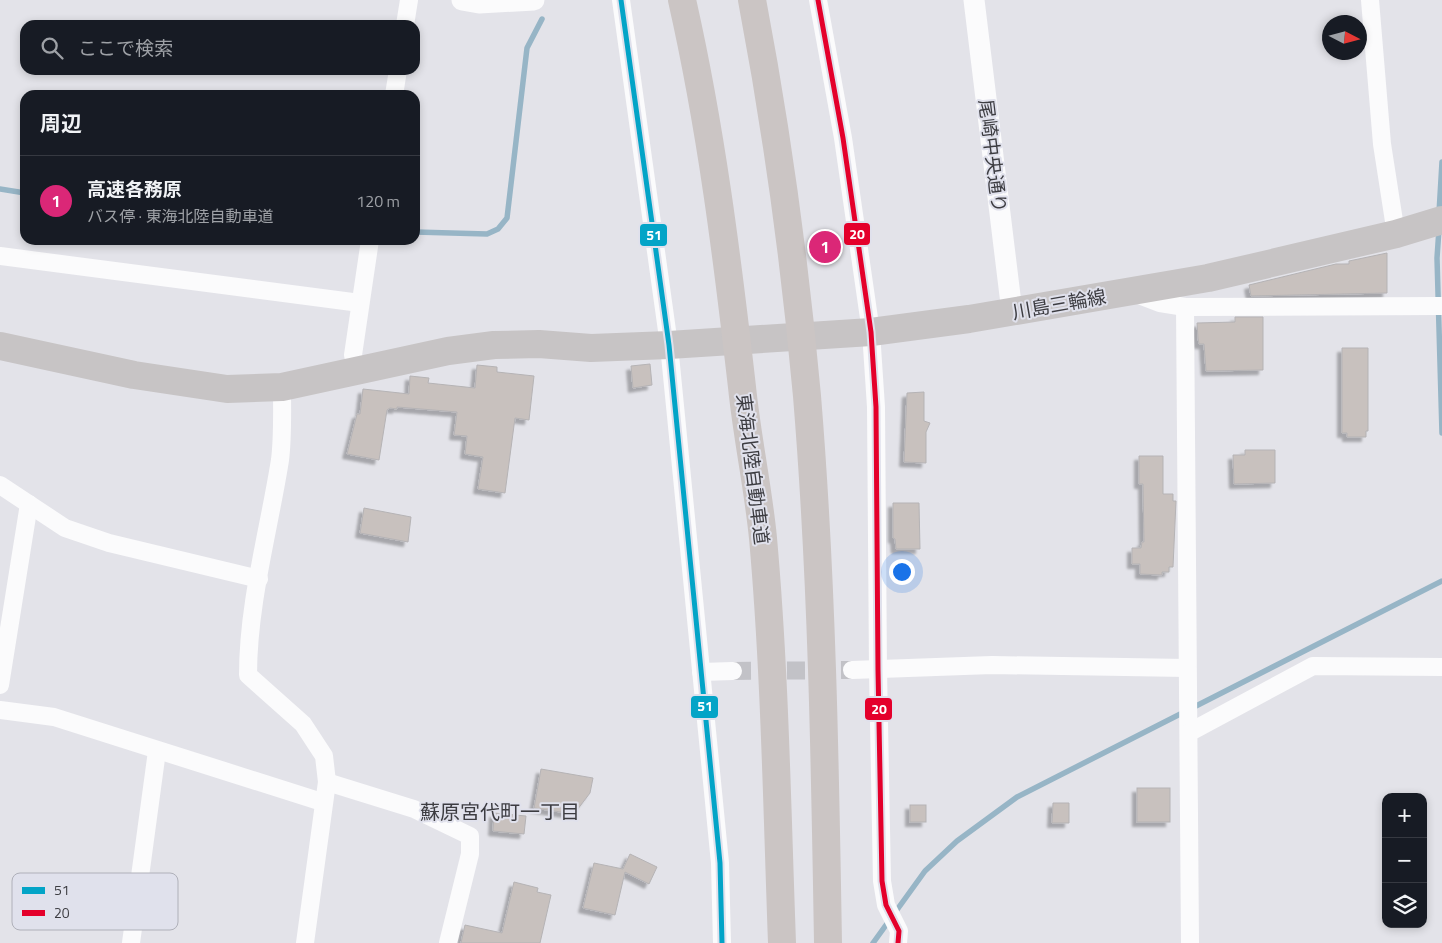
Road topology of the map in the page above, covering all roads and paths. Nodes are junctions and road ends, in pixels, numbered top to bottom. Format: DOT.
graph roads {
  1 [pos="409,0"];
  2 [pos="462,0"];
  3 [pos="534,0"];
  4 [pos="621,0"];
  5 [pos="682,0"];
  6 [pos="752,0"];
  7 [pos="818,0"];
  8 [pos="974,0"];
  9 [pos="1370,0"];
  10 [pos="406,20"];
  11 [pos="397,75"];
  12 [pos="395,90"];
  13 [pos="1442,220"];
  14 [pos="1396,234"];
  15 [pos="369,245"];
  16 [pos="0,256"];
  17 [pos="1132,292"];
  18 [pos="360,303"];
  19 [pos="1442,306"];
  20 [pos="1185,307"];
  21 [pos="1012,312"];
  22 [pos="871,332"];
  23 [pos="669,345"];
  24 [pos="0,346"];
  25 [pos="358,372"];
  26 [pos="282,387"];
  27 [pos="0,485"];
  28 [pos="29,504"];
  29 [pos="259,579"];
  30 [pos="1442,667"];
  31 [pos="1187,668"];
  32 [pos="852,670"];
  33 [pos="878,670"];
  34 [pos="733,671"];
  35 [pos="701,672"];
  36 [pos="0,685"];
  37 [pos="0,710"];
  38 [pos="1189,726"];
  39 [pos="157,750"];
  40 [pos="327,782"];
  41 [pos="322,802"];
  42 [pos="140,873"];
  43 [pos="133,930"];
  44 [pos="898,937"];
  45 [pos="131,943"];
  46 [pos="305,943"];
  47 [pos="448,943"];
  48 [pos="722,943"];
  49 [pos="782,943"];
  50 [pos="828,943"];
  51 [pos="1190,943"];
  1 -- 10 [label="street"];
  2 -- 3 [label="street"];
  4 -- 23 [label="street"];
  5 -- 49 [label="highway, 東海北陸自動車道"];
  6 -- 50 [label="highway"];
  7 -- 22 [label="street"];
  8 -- 21 [label="street, 尾崎中央通り"];
  9 -- 14 [label="street"];
  11 -- 12 [label="street"];
  13 -- 14 [label="main road, 川島三輪線"];
  14 -- 17 [label="main road, 川島三輪線"];
  15 -- 18 [label="street"];
  16 -- 18 [label="street"];
  17 -- 20 [label="street"];
  17 -- 21 [label="main road, 川島三輪線"];
  18 -- 25 [label="street"];
  19 -- 20 [label="street"];
  20 -- 31 [label="street"];
  21 -- 22 [label="main road, 川島三輪線"];
  22 -- 23 [label="main road, 川島三輪線"];
  22 -- 33 [label="street"];
  23 -- 25 [label="main road, 川島三輪線"];
  23 -- 35 [label="street"];
  24 -- 26 [label="main road, 川島三輪線"];
  25 -- 26 [label="main road, 川島三輪線"];
  26 -- 29 [label="street"];
  27 -- 28 [label="street"];
  28 -- 29 [label="street"];
  28 -- 36 [label="street"];
  29 -- 40 [label="street"];
  30 -- 38 [label="street"];
  31 -- 33 [label="street"];
  31 -- 38 [label="street"];
  32 -- 33 [label="street"];
  33 -- 44 [label="street"];
  34 -- 35 [label="street"];
  35 -- 48 [label="street"];
  37 -- 39 [label="street"];
  38 -- 51 [label="street"];
  39 -- 41 [label="street"];
  39 -- 42 [label="street"];
  40 -- 41 [label="street"];
  40 -- 47 [label="street"];
  41 -- 46 [label="street"];
  43 -- 45 [label="street"];
}
